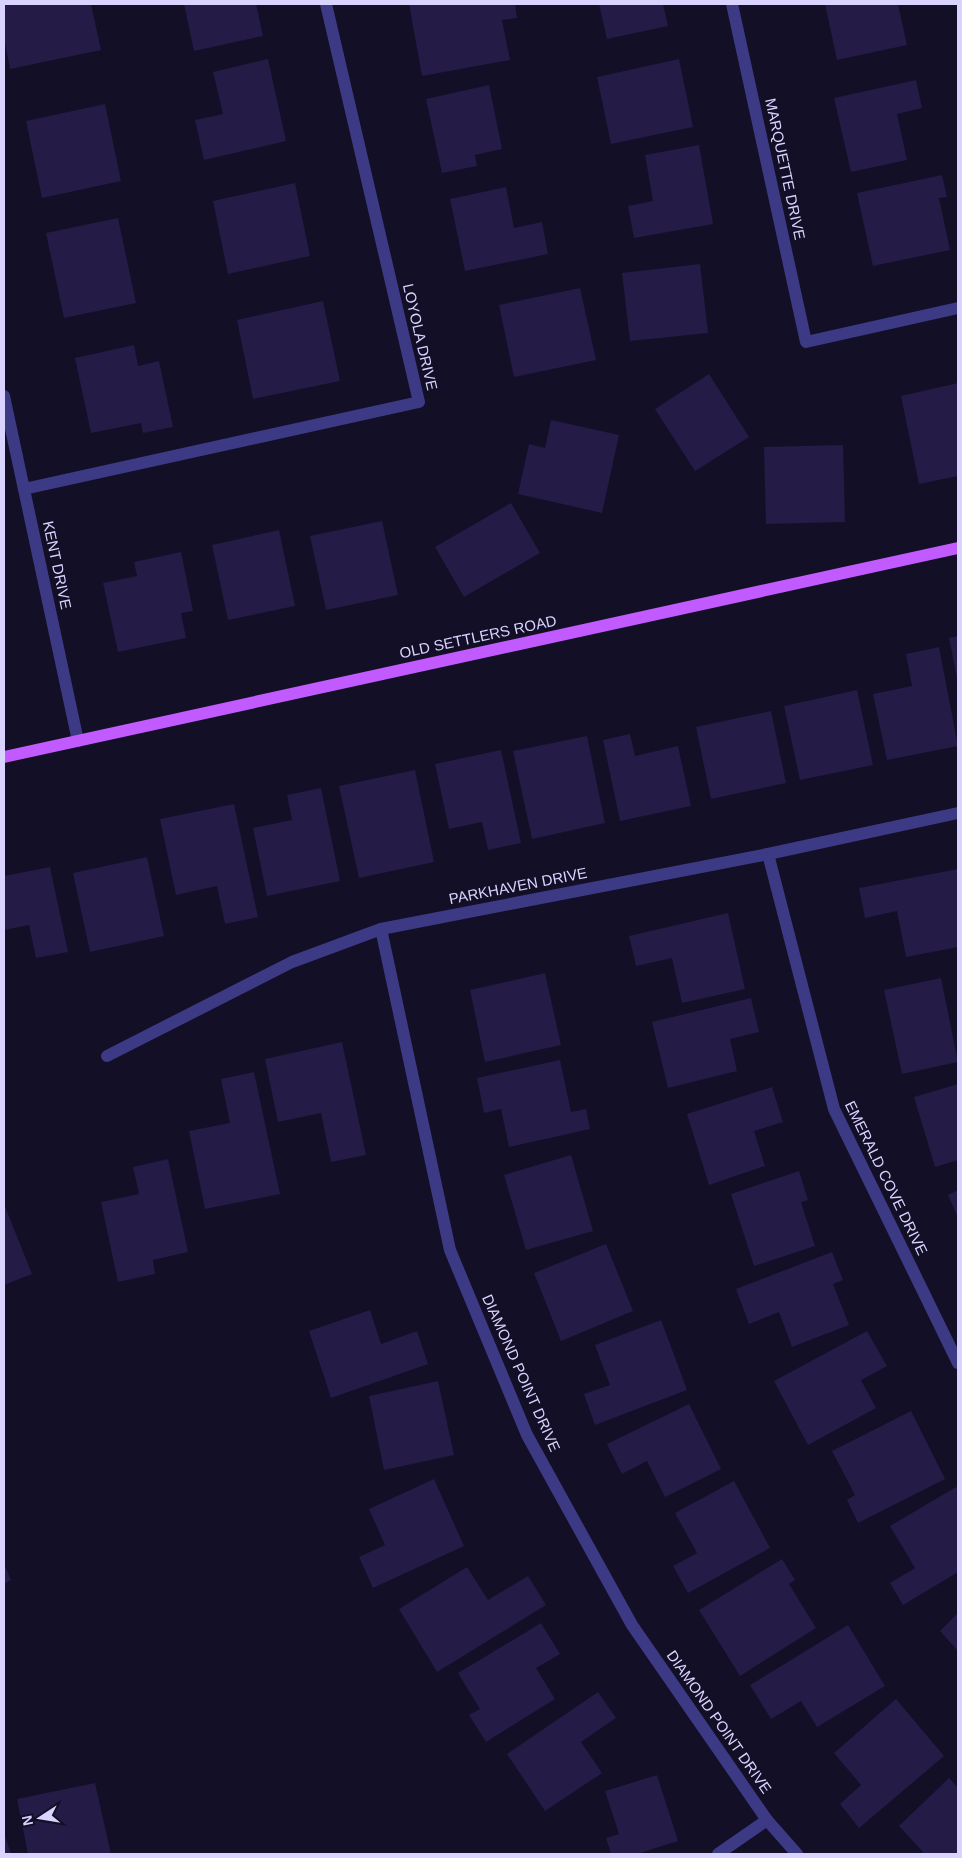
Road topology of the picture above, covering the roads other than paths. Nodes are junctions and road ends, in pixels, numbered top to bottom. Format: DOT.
graph roads {
  1 [pos="326,4"];
  2 [pos="732,4"];
  3 [pos="958,308"];
  4 [pos="4,396"];
  5 [pos="24,489"];
  6 [pos="958,548"];
  7 [pos="78,741"];
  8 [pos="4,758"];
  9 [pos="958,813"];
  10 [pos="768,854"];
  11 [pos="382,929"];
  12 [pos="107,1056"];
  13 [pos="958,1363"];
  14 [pos="766,1820"];
  15 [pos="718,1854"];
  16 [pos="797,1854"];
  1 -- 5 [label="street, LOYOLA DRIVE"];
  2 -- 3 [label="street, MARQUETTE DRIVE"];
  4 -- 5 [label="street, KENT DRIVE"];
  5 -- 7 [label="street, KENT DRIVE"];
  6 -- 7 [label="main road, OLD SETTLERS ROAD"];
  7 -- 8 [label="main road, OLD SETTLERS ROAD"];
  9 -- 10 [label="street, PARKHAVEN DRIVE"];
  10 -- 11 [label="street, PARKHAVEN DRIVE"];
  10 -- 13 [label="street, EMERALD COVE DRIVE"];
  11 -- 12 [label="street, PARKHAVEN DRIVE"];
  11 -- 14 [label="street, DIAMOND POINT DRIVE"];
  14 -- 15 [label="street"];
  14 -- 16 [label="street, DIAMOND POINT DRIVE"];
}
